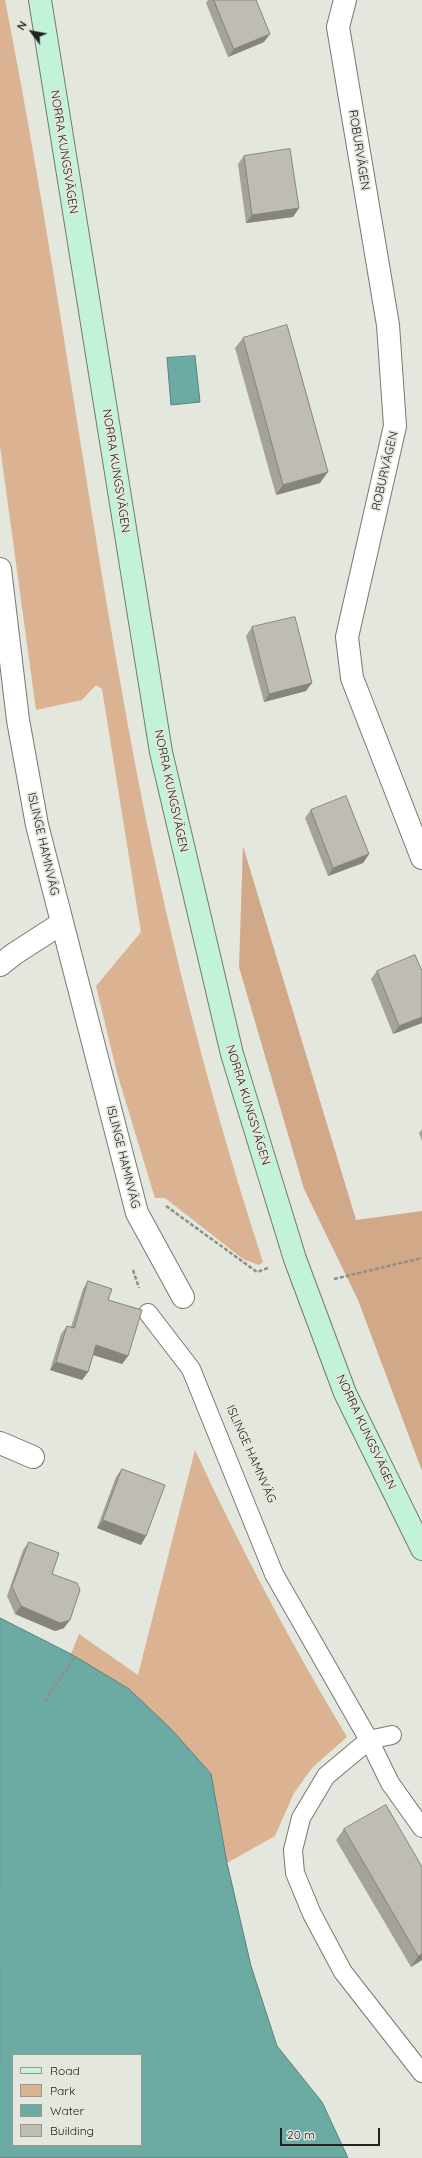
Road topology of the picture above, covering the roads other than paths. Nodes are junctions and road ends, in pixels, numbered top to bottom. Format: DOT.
graph roads {
  1 [pos="40,0"];
  2 [pos="345,0"];
  3 [pos="0,569"];
  4 [pos="422,858"];
  5 [pos="62,923"];
  6 [pos="0,966"];
  7 [pos="183,1297"];
  8 [pos="148,1313"];
  9 [pos="0,1443"];
  10 [pos="33,1457"];
  11 [pos="422,1549"];
  12 [pos="392,1735"];
  13 [pos="369,1740"];
  14 [pos="422,1828"];
  15 [pos="422,2073"];
  1 -- 11 [label="main road, NORRA KUNGSVÄGEN"];
  2 -- 4 [label="street, ROBURVÄGEN"];
  3 -- 5 [label="street, ISLINGE HAMNVÄG"];
  5 -- 6 [label="street"];
  5 -- 7 [label="street, ISLINGE HAMNVÄG"];
  8 -- 13 [label="lane, ISLINGE HAMNVÄG"];
  9 -- 10 [label="street"];
  12 -- 13 [label="lane"];
  13 -- 14 [label="lane, ISLINGE HAMNVÄG"];
  13 -- 15 [label="lane"];
}
